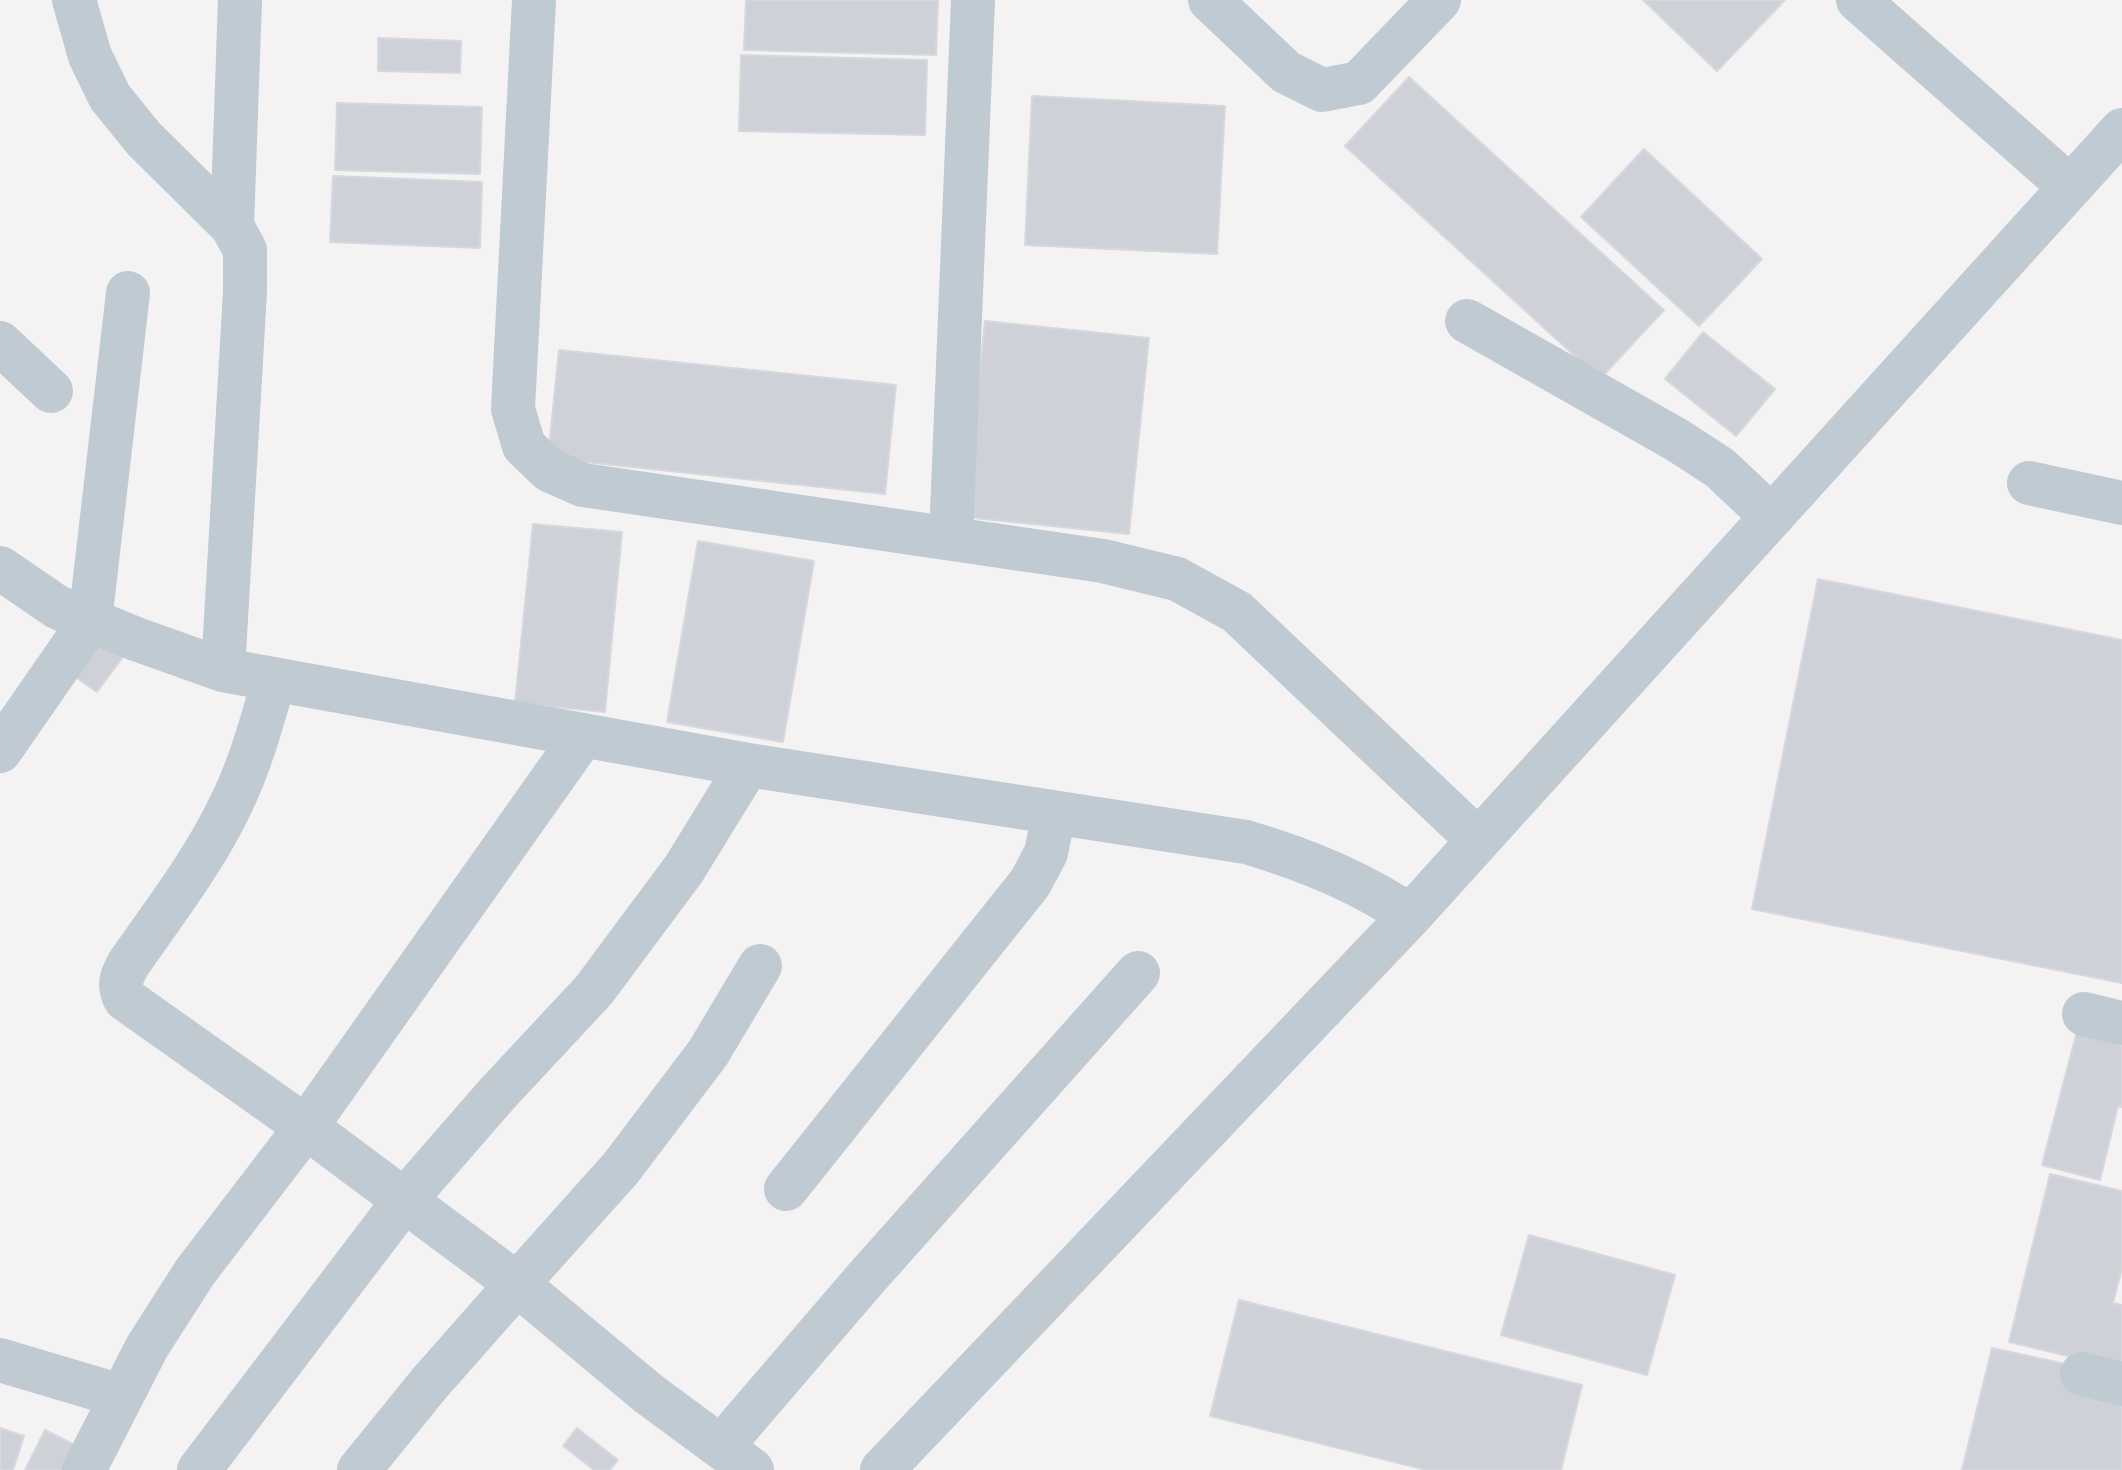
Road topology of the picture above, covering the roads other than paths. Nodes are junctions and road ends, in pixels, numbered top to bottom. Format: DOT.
graph roads {
  1 [pos="74,0"];
  2 [pos="240,0"];
  3 [pos="534,0"];
  4 [pos="973,0"];
  5 [pos="1210,0"];
  6 [pos="1439,0"];
  7 [pos="1858,0"];
  8 [pos="2122,130"];
  9 [pos="2070,187"];
  10 [pos="232,226"];
  11 [pos="128,293"];
  12 [pos="1467,321"];
  13 [pos="0,343"];
  14 [pos="51,391"];
  15 [pos="2029,483"];
  16 [pos="2122,503"];
  17 [pos="1772,517"];
  18 [pos="951,537"];
  19 [pos="0,568"];
  20 [pos="90,621"];
  21 [pos="223,670"];
  22 [pos="274,680"];
  23 [pos="8,722"];
  24 [pos="582,737"];
  25 [pos="748,765"];
  26 [pos="1054,813"];
  27 [pos="1478,840"];
  28 [pos="1410,916"];
  29 [pos="760,966"];
  30 [pos="1138,973"];
  31 [pos="306,1127"];
  32 [pos="786,1189"];
  33 [pos="403,1202"];
  34 [pos="517,1284"];
  35 [pos="0,1360"];
  36 [pos="121,1396"];
  37 [pos="736,1459"];
  38 [pos="84,1470"];
  39 [pos="199,1470"];
  40 [pos="359,1470"];
  41 [pos="882,1470"];
  1 -- 10 [label="street"];
  2 -- 10 [label="street"];
  3 -- 18 [label="street"];
  4 -- 18 [label="street"];
  5 -- 6 [label="street"];
  7 -- 9 [label="street"];
  8 -- 9 [label="street"];
  9 -- 17 [label="street"];
  10 -- 21 [label="street"];
  11 -- 20 [label="street"];
  12 -- 17 [label="street"];
  13 -- 14 [label="street"];
  15 -- 16 [label="street"];
  17 -- 27 [label="street"];
  18 -- 27 [label="street"];
  19 -- 20 [label="street"];
  20 -- 21 [label="street"];
  20 -- 23 [label="street"];
  21 -- 22 [label="street"];
  22 -- 24 [label="street"];
  22 -- 31 [label="street"];
  24 -- 25 [label="street"];
  24 -- 31 [label="street"];
  25 -- 26 [label="street"];
  25 -- 33 [label="street"];
  26 -- 28 [label="street"];
  26 -- 32 [label="street"];
  27 -- 28 [label="street"];
  28 -- 41 [label="street"];
  29 -- 34 [label="street"];
  30 -- 37 [label="street"];
  31 -- 33 [label="street"];
  31 -- 36 [label="street"];
  33 -- 34 [label="street"];
  33 -- 39 [label="street"];
  34 -- 37 [label="street"];
  34 -- 40 [label="street"];
  35 -- 36 [label="street"];
  36 -- 38 [label="street"];
}
